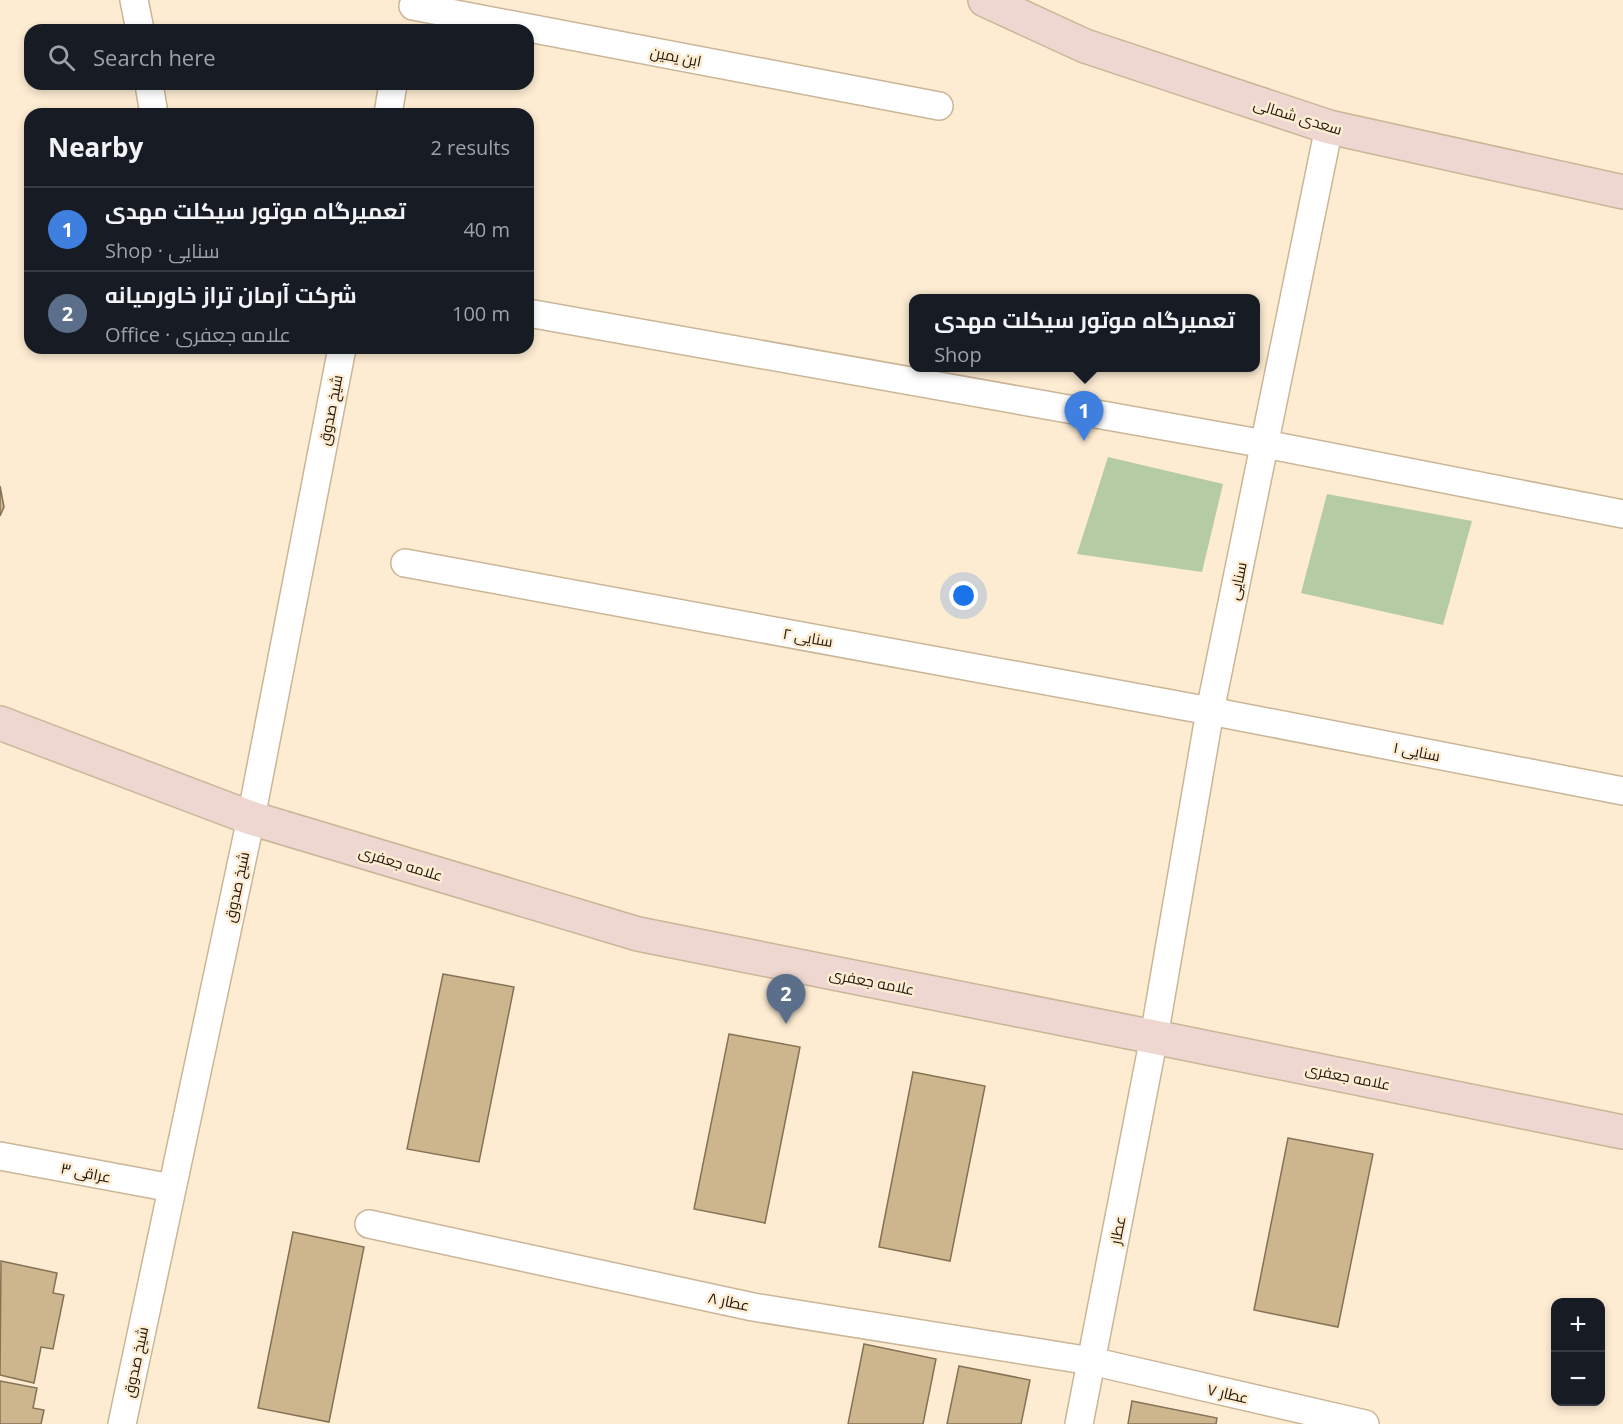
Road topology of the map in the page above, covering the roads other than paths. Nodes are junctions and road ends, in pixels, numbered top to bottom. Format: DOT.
graph roads {
  1 [pos="135,0"];
  2 [pos="985,0"];
  3 [pos="411,12"];
  4 [pos="139,24"];
  5 [pos="478,24"];
  6 [pos="534,34"];
  7 [pos="150,90"];
  8 [pos="392,90"];
  9 [pos="939,106"];
  10 [pos="153,108"];
  11 [pos="389,108"];
  12 [pos="1329,127"];
  13 [pos="1623,192"];
  14 [pos="534,314"];
  15 [pos="341,354"];
  16 [pos="1264,444"];
  17 [pos="1623,514"];
  18 [pos="405,563"];
  19 [pos="1210,711"];
  20 [pos="0,723"];
  21 [pos="1623,791"];
  22 [pos="251,818"];
  23 [pos="1155,1037"];
  24 [pos="1623,1132"];
  25 [pos="0,1156"];
  26 [pos="172,1188"];
  27 [pos="369,1224"];
  28 [pos="1091,1361"];
  29 [pos="122,1424"];
  30 [pos="1079,1424"];
  31 [pos="1365,1424"];
  1 -- 4 [label="street"];
  2 -- 12 [label="street, سعدی شمالی"];
  3 -- 5 [label="street, ابن یمین"];
  6 -- 9 [label="street, ابن یمین"];
  7 -- 10 [label="street"];
  8 -- 11 [label="street"];
  12 -- 13 [label="street, سعدی شمالی"];
  12 -- 16 [label="street, سنایی"];
  14 -- 16 [label="street"];
  15 -- 22 [label="street, شیخ صدوق"];
  16 -- 17 [label="street"];
  16 -- 19 [label="street, سنایی"];
  18 -- 19 [label="street, سنایی ۲"];
  19 -- 21 [label="street, سنایی ۱"];
  19 -- 23 [label="street, سنایی"];
  20 -- 22 [label="street, علامه جعفری"];
  22 -- 23 [label="street, علامه جعفری"];
  22 -- 26 [label="street, شیخ صدوق"];
  23 -- 24 [label="street, علامه جعفری"];
  23 -- 28 [label="street, عطار"];
  25 -- 26 [label="street, عراقی ۳"];
  26 -- 29 [label="street, شیخ صدوق"];
  27 -- 28 [label="street, عطار ۸"];
  28 -- 30 [label="street, عطار"];
  28 -- 31 [label="street, عطار ۷"];
}
